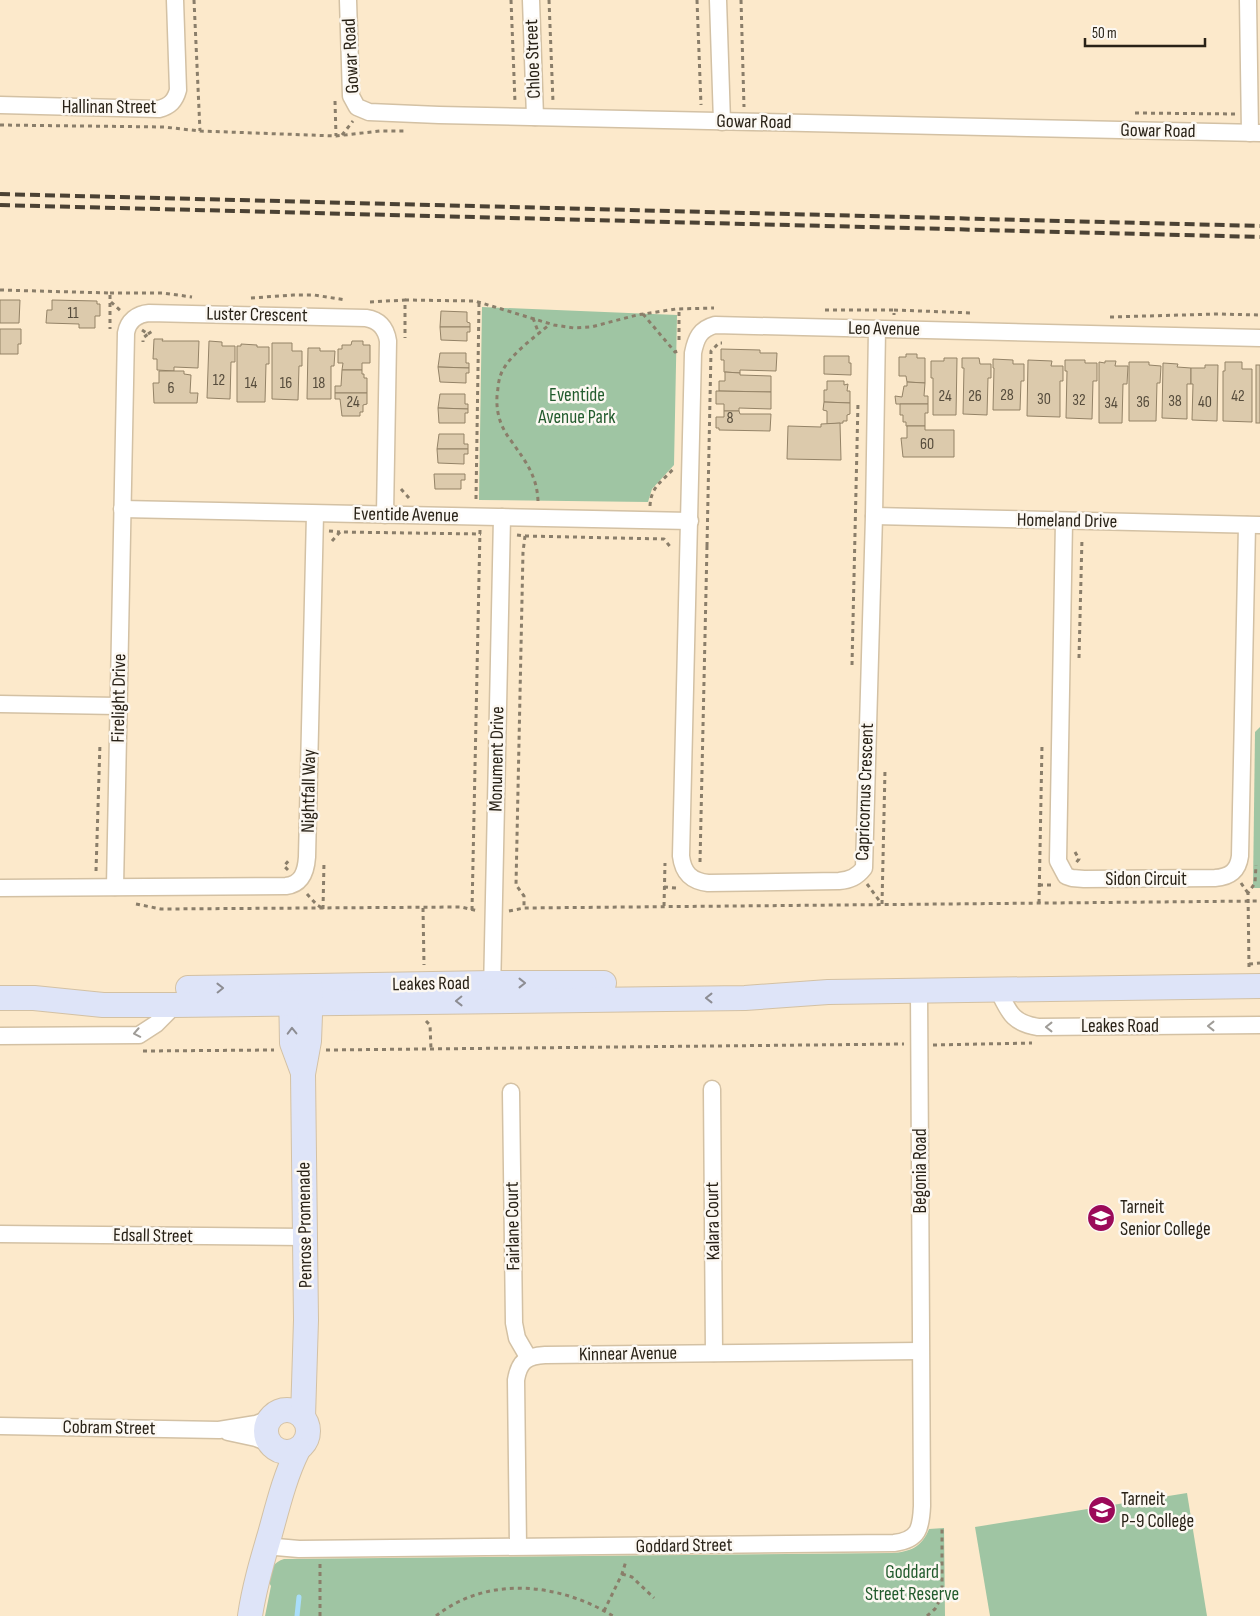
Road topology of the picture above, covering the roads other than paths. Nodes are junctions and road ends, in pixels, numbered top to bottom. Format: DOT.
graph roads {
  1 [pos="175,0"];
  2 [pos="348,0"];
  3 [pos="531,0"];
  4 [pos="718,0"];
  5 [pos="1248,0"];
  6 [pos="0,105"];
  7 [pos="535,110"];
  8 [pos="722,113"];
  9 [pos="1255,133"];
  10 [pos="877,329"];
  11 [pos="1260,338"];
  12 [pos="122,510"];
  13 [pos="316,514"];
  14 [pos="385,515"];
  15 [pos="874,516"];
  16 [pos="502,518"];
  17 [pos="690,521"];
  18 [pos="1064,521"];
  19 [pos="1254,525"];
  20 [pos="1252,702"];
  21 [pos="0,704"];
  22 [pos="118,706"];
  23 [pos="115,887"];
  24 [pos="0,888"];
  25 [pos="1260,986"];
  26 [pos="998,990"];
  27 [pos="919,991"];
  28 [pos="492,992"];
  29 [pos="301,995"];
  30 [pos="0,998"];
  31 [pos="34,998"];
  32 [pos="175,1005"];
  33 [pos="1260,1025"];
  34 [pos="0,1036"];
  35 [pos="712,1089"];
  36 [pos="511,1092"];
  37 [pos="0,1234"];
  38 [pos="305,1237"];
  39 [pos="920,1351"];
  40 [pos="714,1353"];
  41 [pos="528,1357"];
  42 [pos="303,1377"];
  43 [pos="274,1415"];
  44 [pos="303,1417"];
  45 [pos="0,1426"];
  46 [pos="219,1430"];
  47 [pos="271,1445"];
  48 [pos="298,1450"];
  49 [pos="279,1500"];
  50 [pos="267,1543"];
  51 [pos="518,1546"];
  52 [pos="250,1616"];
  1 -- 6 [label="street, Hallinan Street"];
  2 -- 7 [label="street, Gowar Road"];
  3 -- 7 [label="street, Chloe Street"];
  4 -- 8 [label="street"];
  5 -- 9 [label="street"];
  7 -- 8 [label="street, Gowar Road"];
  8 -- 9 [label="street, Gowar Road"];
  10 -- 11 [label="street, Leo Avenue"];
  10 -- 15 [label="street, Capricornus Crescent"];
  10 -- 17 [label="street, Leo Avenue"];
  12 -- 13 [label="street, Eventide Avenue"];
  12 -- 14 [label="street, Luster Crescent"];
  12 -- 22 [label="street, Firelight Drive"];
  13 -- 14 [label="street, Eventide Avenue"];
  13 -- 23 [label="street, Nightfall Way"];
  14 -- 16 [label="street, Eventide Avenue"];
  15 -- 17 [label="street, Capricornus Crescent"];
  15 -- 18 [label="street, Homeland Drive"];
  16 -- 17 [label="street, Eventide Avenue"];
  16 -- 28 [label="street, Monument Drive"];
  18 -- 19 [label="street, Homeland Drive"];
  18 -- 20 [label="street, Sidon Circuit"];
  19 -- 20 [label="street, Sidon Circuit"];
  21 -- 22 [label="street"];
  22 -- 23 [label="street, Firelight Drive"];
  23 -- 24 [label="street"];
  25 -- 26 [label="main road, Leakes Road"];
  26 -- 27 [label="main road, Leakes Road"];
  33 -- 26 [label="street, Leakes Road, one-way"];
  27 -- 28 [label="main road, Leakes Road"];
  27 -- 39 [label="street, Begonia Road"];
  28 -- 29 [label="main road, Leakes Road"];
  31 -- 29 [label="main road, Leakes Road, one-way"];
  29 -- 32 [label="main road, Leakes Road"];
  29 -- 38 [label="main road, Penrose Promenade"];
  30 -- 31 [label="main road, Leakes Road"];
  31 -- 32 [label="main road, Leakes Road"];
  32 -- 34 [label="street, one-way"];
  35 -- 40 [label="street, Kalara Court"];
  36 -- 41 [label="street, Fairlane Court"];
  37 -- 38 [label="street, Edsall Street"];
  38 -- 42 [label="main road, Penrose Promenade"];
  39 -- 40 [label="street, Kinnear Avenue"];
  39 -- 51 [label="street, Goddard Street"];
  40 -- 41 [label="street, Kinnear Avenue"];
  41 -- 51 [label="street"];
  42 -- 43 [label="main road, Penrose Promenade"];
  42 -- 44 [label="main road, Penrose Promenade"];
  43 -- 44 [label="main road"];
  43 -- 46 [label="street, Cobram Street"];
  43 -- 47 [label="main road"];
  44 -- 48 [label="main road"];
  45 -- 46 [label="street, Cobram Street"];
  46 -- 47 [label="street, Cobram Street"];
  47 -- 48 [label="main road"];
  47 -- 49 [label="main road"];
  48 -- 49 [label="main road"];
  49 -- 50 [label="main road"];
  50 -- 51 [label="street, Goddard Street"];
  50 -- 52 [label="main road"];
}
